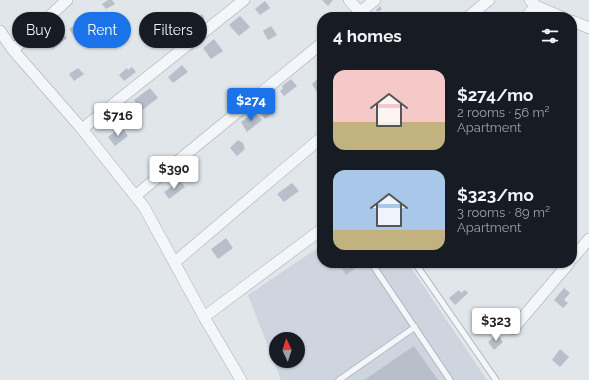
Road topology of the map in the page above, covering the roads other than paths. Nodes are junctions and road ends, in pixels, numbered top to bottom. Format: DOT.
graph roads {
  1 [pos="67,0"];
  2 [pos="244,0"];
  3 [pos="349,0"];
  4 [pos="375,0"];
  5 [pos="490,0"];
  6 [pos="533,3"];
  7 [pos="356,12"];
  8 [pos="361,12"];
  9 [pos="474,12"];
  10 [pos="528,12"];
  11 [pos="552,12"];
  12 [pos="577,23"];
  13 [pos="589,28"];
  14 [pos="0,31"];
  15 [pos="317,47"];
  16 [pos="13,50"];
  17 [pos="82,129"];
  18 [pos="317,141"];
  19 [pos="135,196"];
  20 [pos="317,233"];
  21 [pos="589,239"];
  22 [pos="577,253"];
  23 [pos="175,262"];
  24 [pos="375,268"];
  25 [pos="418,268"];
  26 [pos="565,268"];
  27 [pos="204,317"];
  28 [pos="415,327"];
  29 [pos="513,329"];
  30 [pos="241,380"];
  31 [pos="339,380"];
  32 [pos="450,380"];
  33 [pos="496,380"];
  1 -- 16 [label="street"];
  2 -- 17 [label="street"];
  3 -- 7 [label="street"];
  4 -- 8 [label="street"];
  5 -- 9 [label="street"];
  6 -- 10 [label="street"];
  6 -- 11 [label="street"];
  12 -- 13 [label="street"];
  14 -- 16 [label="street"];
  15 -- 19 [label="street"];
  16 -- 17 [label="street"];
  17 -- 19 [label="street"];
  18 -- 23 [label="street"];
  19 -- 23 [label="street"];
  20 -- 27 [label="street"];
  21 -- 22 [label="street"];
  23 -- 27 [label="street"];
  24 -- 28 [label="lane"];
  25 -- 33 [label="lane"];
  26 -- 29 [label="street"];
  27 -- 30 [label="street"];
  28 -- 31 [label="lane"];
  28 -- 32 [label="lane"];
}
